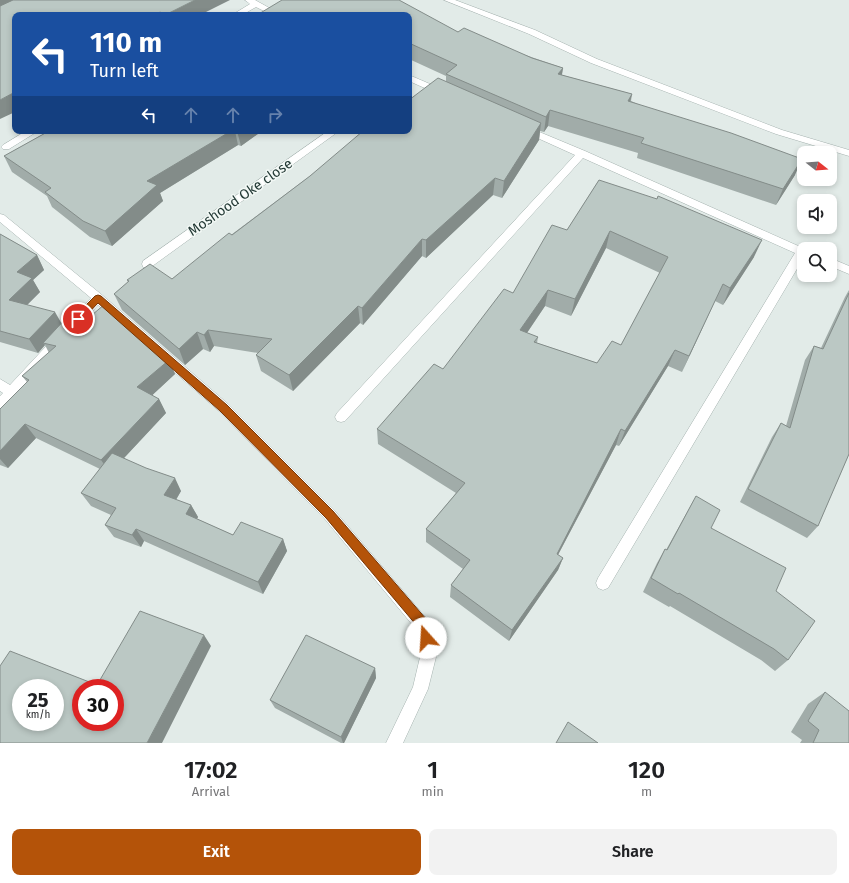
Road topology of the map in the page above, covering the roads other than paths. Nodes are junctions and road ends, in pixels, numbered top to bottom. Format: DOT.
graph roads {
  1 [pos="448,0"];
  2 [pos="252,2"];
  3 [pos="240,12"];
  4 [pos="272,12"];
  5 [pos="412,79"];
  6 [pos="452,97"];
  7 [pos="517,125"];
  8 [pos="29,134"];
  9 [pos="330,134"];
  10 [pos="6,147"];
  11 [pos="582,153"];
  12 [pos="849,153"];
  13 [pos="0,217"];
  14 [pos="797,249"];
  15 [pos="797,262"];
  16 [pos="147,264"];
  17 [pos="837,265"];
  18 [pos="849,270"];
  19 [pos="98,298"];
  20 [pos="0,384"];
  21 [pos="10,392"];
  22 [pos="0,404"];
  23 [pos="341,418"];
  24 [pos="603,583"];
  25 [pos="394,743"];
  1 -- 12 [label="street"];
  2 -- 3 [label="street"];
  2 -- 4 [label="street"];
  5 -- 6 [label="street"];
  7 -- 11 [label="street"];
  8 -- 10 [label="street"];
  9 -- 16 [label="street, Moshood Oke close"];
  11 -- 14 [label="street"];
  11 -- 23 [label="street"];
  13 -- 19 [label="street"];
  15 -- 24 [label="street"];
  17 -- 18 [label="street"];
  19 -- 21 [label="street"];
  19 -- 25 [label="street"];
  20 -- 21 [label="street"];
  21 -- 22 [label="street"];
}
